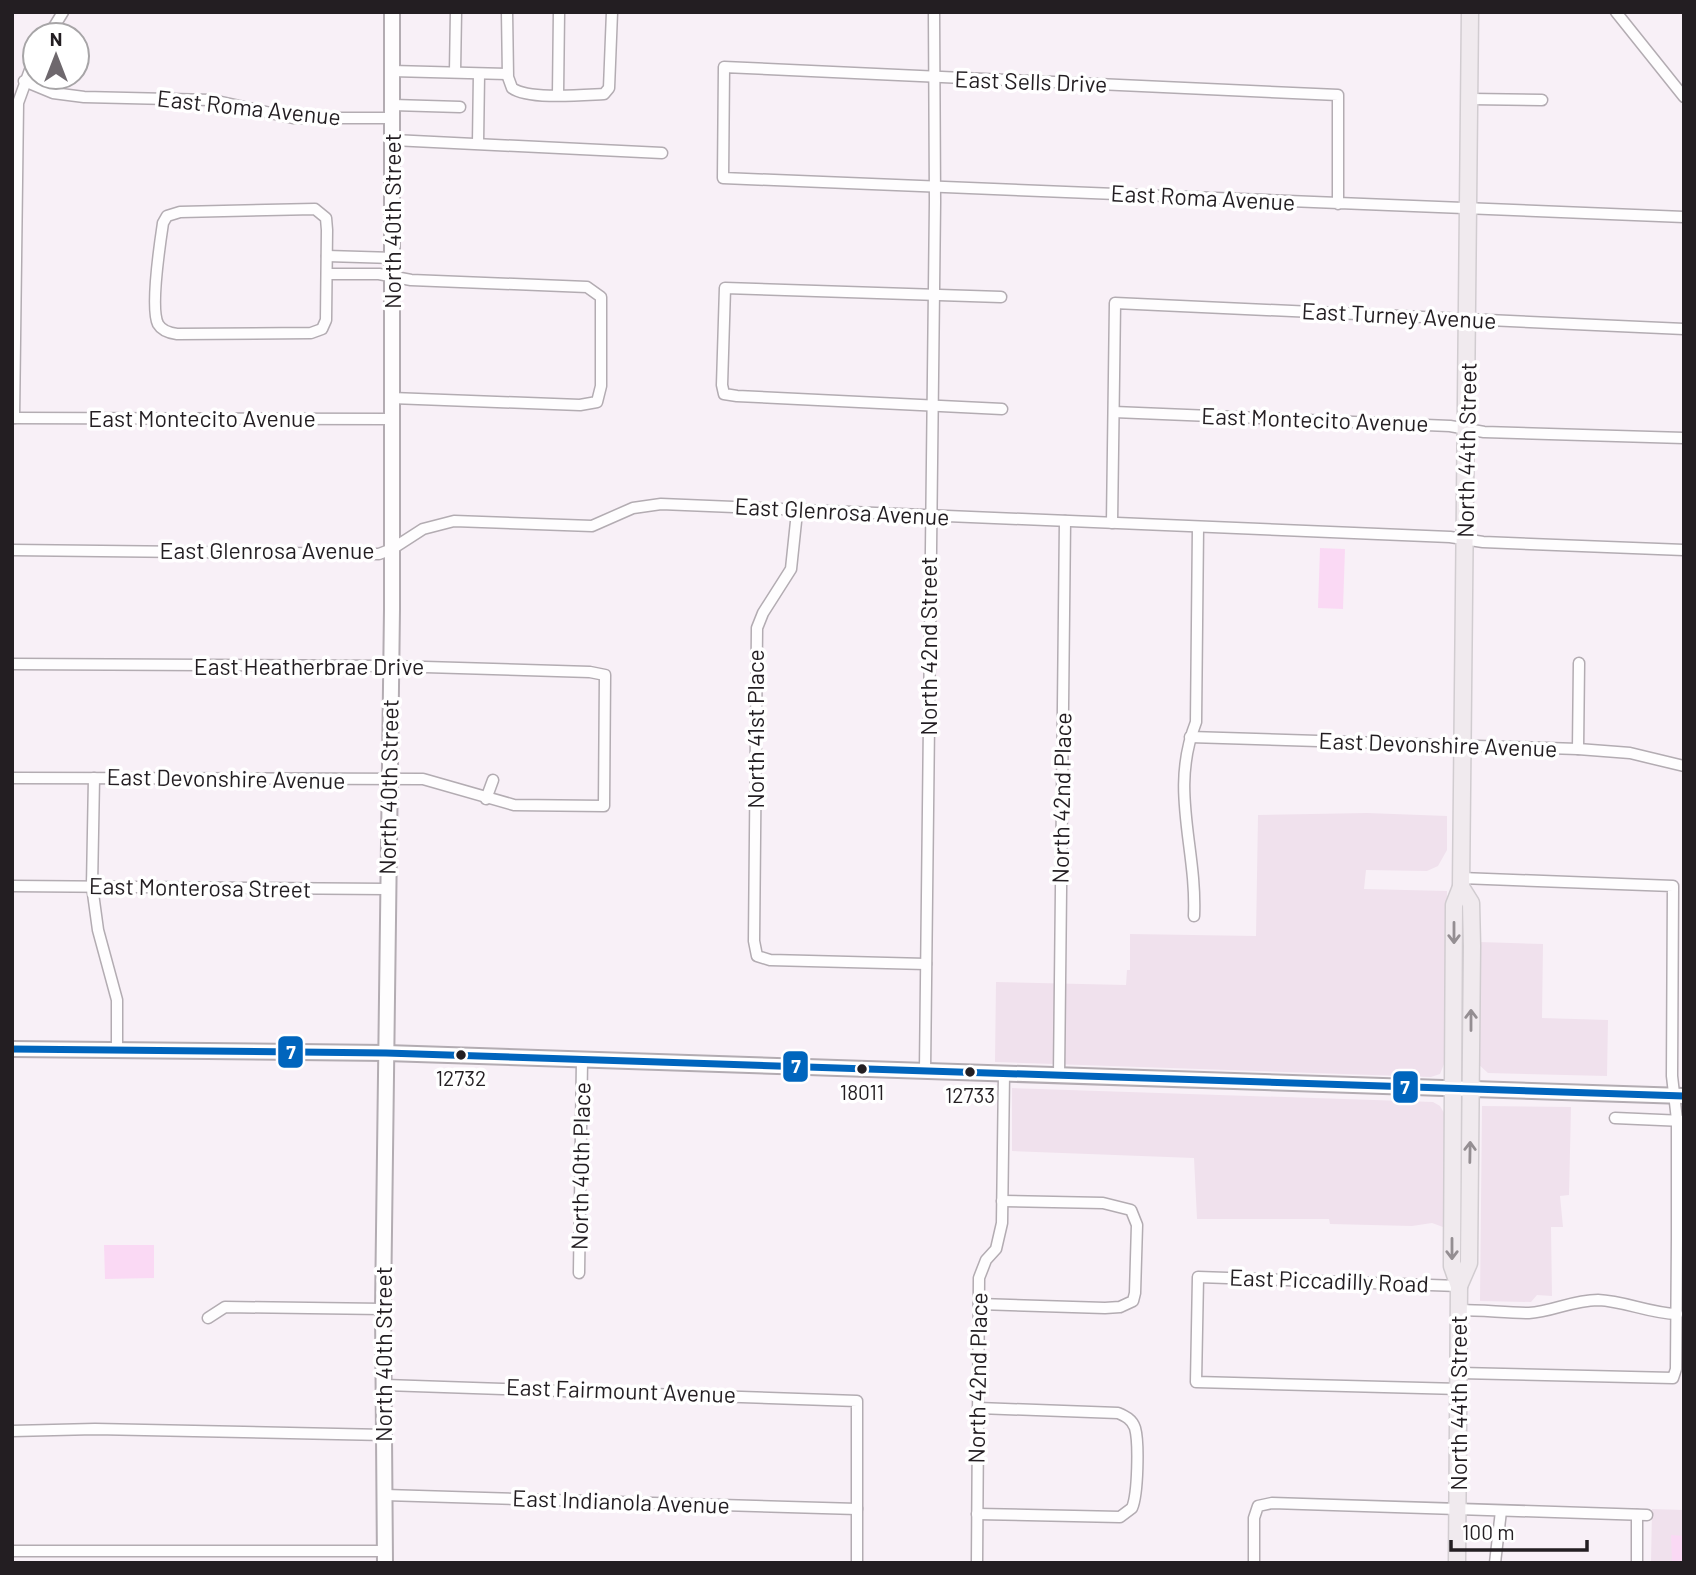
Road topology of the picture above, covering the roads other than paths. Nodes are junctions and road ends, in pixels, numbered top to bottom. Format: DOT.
graph roads {
  1 [pos="392,12"];
  2 [pos="456,12"];
  3 [pos="507,12"];
  4 [pos="559,12"];
  5 [pos="612,12"];
  6 [pos="934,12"];
  7 [pos="1470,12"];
  8 [pos="1616,12"];
  9 [pos="392,71"];
  10 [pos="455,72"];
  11 [pos="479,74"];
  12 [pos="508,74"];
  13 [pos="934,78"];
  14 [pos="21,91"];
  15 [pos="48,91"];
  16 [pos="558,94"];
  17 [pos="1684,97"];
  18 [pos="1469,99"];
  19 [pos="1542,100"];
  20 [pos="460,107"];
  21 [pos="393,112"];
  22 [pos="393,140"];
  23 [pos="478,143"];
  24 [pos="662,153"];
  25 [pos="723,178"];
  26 [pos="934,186"];
  27 [pos="1338,204"];
  28 [pos="1469,209"];
  29 [pos="1684,217"];
  30 [pos="327,256"];
  31 [pos="366,257"];
  32 [pos="394,258"];
  33 [pos="327,274"];
  34 [pos="366,274"];
  35 [pos="394,277"];
  36 [pos="934,295"];
  37 [pos="1001,297"];
  38 [pos="1468,319"];
  39 [pos="1684,329"];
  40 [pos="392,398"];
  41 [pos="932,405"];
  42 [pos="1002,409"];
  43 [pos="1114,412"];
  44 [pos="13,418"];
  45 [pos="392,419"];
  46 [pos="1468,428"];
  47 [pos="1684,438"];
  48 [pos="797,512"];
  49 [pos="931,517"];
  50 [pos="1065,521"];
  51 [pos="1112,523"];
  52 [pos="1198,527"];
  53 [pos="1465,540"];
  54 [pos="392,549"];
  55 [pos="12,550"];
  56 [pos="1684,550"];
  57 [pos="1579,663"];
  58 [pos="12,664"];
  59 [pos="391,666"];
  60 [pos="1191,737"];
  61 [pos="1462,746"];
  62 [pos="1578,749"];
  63 [pos="1684,766"];
  64 [pos="12,778"];
  65 [pos="94,778"];
  66 [pos="493,780"];
  67 [pos="389,781"];
  68 [pos="486,799"];
  69 [pos="604,806"];
  70 [pos="1461,882"];
  71 [pos="12,886"];
  72 [pos="92,886"];
  73 [pos="387,889"];
  74 [pos="1194,916"];
  75 [pos="926,964"];
  76 [pos="12,1049"];
  77 [pos="117,1050"];
  78 [pos="386,1053"];
  79 [pos="582,1059"];
  80 [pos="925,1070"];
  81 [pos="1004,1073"];
  82 [pos="1059,1075"];
  83 [pos="1453,1088"];
  84 [pos="1471,1088"];
  85 [pos="1679,1096"];
  86 [pos="1615,1118"];
  87 [pos="1680,1120"];
  88 [pos="1002,1200"];
  89 [pos="579,1273"];
  90 [pos="1460,1286"];
  91 [pos="979,1304"];
  92 [pos="383,1309"];
  93 [pos="1460,1310"];
  94 [pos="1677,1314"];
  95 [pos="208,1318"];
  96 [pos="1460,1381"];
  97 [pos="385,1385"];
  98 [pos="978,1408"];
  99 [pos="12,1431"];
  100 [pos="385,1435"];
  101 [pos="385,1495"];
  102 [pos="858,1509"];
  103 [pos="1458,1509"];
  104 [pos="1501,1511"];
  105 [pos="977,1514"];
  106 [pos="12,1551"];
  107 [pos="181,1557"];
  108 [pos="385,1557"];
  109 [pos="857,1563"];
  110 [pos="977,1563"];
  111 [pos="1254,1563"];
  112 [pos="1457,1563"];
  113 [pos="1495,1563"];
  114 [pos="1637,1563"];
  1 -- 9 [label="main road, North 40th Street"];
  2 -- 10 [label="street"];
  3 -- 12 [label="street"];
  4 -- 16 [label="street"];
  5 -- 16 [label="street"];
  6 -- 13 [label="street, North 42nd Street"];
  7 -- 18 [label="main road, North 44th Street"];
  8 -- 17 [label="street"];
  9 -- 10 [label="street"];
  9 -- 21 [label="main road, North 40th Street"];
  10 -- 11 [label="street"];
  11 -- 12 [label="street"];
  11 -- 23 [label="street"];
  12 -- 16 [label="street"];
  13 -- 25 [label="street, East Sells Drive"];
  13 -- 26 [label="street, North 42nd Street"];
  13 -- 27 [label="street, East Sells Drive"];
  14 -- 44 [label="street"];
  15 -- 21 [label="street, East Roma Avenue"];
  18 -- 19 [label="street"];
  18 -- 28 [label="main road, North 44th Street"];
  20 -- 21 [label="street, East Roma Avenue"];
  21 -- 22 [label="main road, North 40th Street"];
  22 -- 23 [label="street"];
  22 -- 32 [label="main road, North 40th Street"];
  23 -- 24 [label="street"];
  25 -- 26 [label="street, East Roma Avenue"];
  26 -- 27 [label="street, East Roma Avenue"];
  26 -- 36 [label="street, North 42nd Street"];
  27 -- 28 [label="street, East Roma Avenue"];
  28 -- 29 [label="street, East Roma Avenue"];
  28 -- 38 [label="main road, North 44th Street"];
  30 -- 31 [label="street"];
  30 -- 33 [label="street"];
  30 -- 33 [label="street"];
  31 -- 32 [label="street"];
  31 -- 34 [label="street"];
  32 -- 35 [label="main road, North 40th Street"];
  33 -- 34 [label="street"];
  34 -- 35 [label="street"];
  35 -- 40 [label="main road, North 40th Street"];
  35 -- 40 [label="street"];
  36 -- 37 [label="street"];
  36 -- 41 [label="street, North 42nd Street"];
  36 -- 41 [label="street"];
  38 -- 39 [label="street, East Turney Avenue"];
  38 -- 43 [label="street, East Turney Avenue"];
  38 -- 46 [label="main road, North 44th Street"];
  40 -- 45 [label="main road, North 40th Street"];
  41 -- 42 [label="street"];
  41 -- 49 [label="street, North 42nd Street"];
  43 -- 46 [label="street, East Montecito Avenue"];
  43 -- 51 [label="street"];
  44 -- 45 [label="street, East Montecito Avenue"];
  45 -- 54 [label="main road, North 40th Street"];
  46 -- 47 [label="street, East Montecito Avenue"];
  46 -- 53 [label="main road, North 44th Street"];
  48 -- 49 [label="street, East Glenrosa Avenue"];
  48 -- 54 [label="street, East Glenrosa Avenue"];
  48 -- 75 [label="street, North 41st Place"];
  49 -- 50 [label="street, East Glenrosa Avenue"];
  49 -- 75 [label="street, North 42nd Street"];
  50 -- 51 [label="street, East Glenrosa Avenue"];
  50 -- 82 [label="street, North 42nd Place"];
  51 -- 52 [label="street, East Glenrosa Avenue"];
  52 -- 53 [label="street, East Glenrosa Avenue"];
  52 -- 60 [label="street"];
  53 -- 56 [label="street, East Glenrosa Avenue"];
  53 -- 61 [label="main road, North 44th Street"];
  54 -- 55 [label="street, East Glenrosa Avenue"];
  54 -- 59 [label="main road, North 40th Street"];
  57 -- 62 [label="street"];
  58 -- 59 [label="street, East Heatherbrae Drive"];
  59 -- 67 [label="main road, North 40th Street"];
  59 -- 69 [label="street, East Heatherbrae Drive"];
  60 -- 61 [label="street, East Devonshire Avenue"];
  60 -- 74 [label="street"];
  61 -- 62 [label="street, East Devonshire Avenue"];
  61 -- 70 [label="main road, North 44th Street"];
  62 -- 63 [label="street, East Devonshire Avenue"];
  64 -- 65 [label="street, East Devonshire Avenue"];
  65 -- 67 [label="street, East Devonshire Avenue"];
  65 -- 72 [label="street"];
  66 -- 68 [label="street"];
  67 -- 68 [label="street, East Devonshire Avenue"];
  67 -- 73 [label="main road, North 40th Street"];
  68 -- 69 [label="street, East Devonshire Avenue"];
  70 -- 83 [label="main road, North 44th Street, one-way"];
  84 -- 70 [label="main road, North 44th Street, one-way"];
  70 -- 85 [label="street"];
  71 -- 72 [label="street, East Monterosa Street"];
  72 -- 73 [label="street, East Monterosa Street"];
  72 -- 77 [label="street"];
  73 -- 78 [label="main road, North 40th Street"];
  75 -- 80 [label="street, North 42nd Street"];
  76 -- 77 [label="main road"];
  77 -- 78 [label="main road"];
  78 -- 79 [label="main road"];
  78 -- 92 [label="main road, North 40th Street"];
  79 -- 80 [label="main road"];
  79 -- 89 [label="street, North 40th Place"];
  80 -- 81 [label="main road"];
  81 -- 82 [label="main road"];
  81 -- 88 [label="street, North 42nd Place"];
  82 -- 83 [label="main road"];
  83 -- 84 [label="main road"];
  83 -- 90 [label="main road, North 44th Street, one-way"];
  84 -- 85 [label="main road"];
  90 -- 84 [label="main road, North 44th Street, one-way"];
  85 -- 87 [label="street"];
  86 -- 87 [label="street"];
  87 -- 94 [label="street"];
  88 -- 91 [label="street, North 42nd Place"];
  88 -- 91 [label="street"];
  90 -- 93 [label="main road, North 44th Street"];
  90 -- 96 [label="street, East Piccadilly Road"];
  91 -- 98 [label="street, North 42nd Place"];
  92 -- 95 [label="street"];
  92 -- 97 [label="main road, North 40th Street"];
  93 -- 94 [label="street, East Piccadilly Road"];
  93 -- 96 [label="main road, North 44th Street"];
  94 -- 96 [label="street"];
  96 -- 103 [label="main road, North 44th Street"];
  97 -- 100 [label="main road, North 40th Street"];
  97 -- 102 [label="street, East Fairmount Avenue"];
  98 -- 105 [label="street, North 42nd Place"];
  98 -- 105 [label="street"];
  99 -- 100 [label="street"];
  100 -- 101 [label="main road, North 40th Street"];
  101 -- 102 [label="street, East Indianola Avenue"];
  101 -- 108 [label="main road, North 40th Street"];
  102 -- 109 [label="street"];
  103 -- 104 [label="street"];
  103 -- 111 [label="street"];
  103 -- 112 [label="main road, North 44th Street"];
  104 -- 113 [label="street"];
  104 -- 114 [label="street"];
  105 -- 110 [label="street, North 42nd Place"];
  106 -- 107 [label="street"];
  107 -- 108 [label="street"];
}
